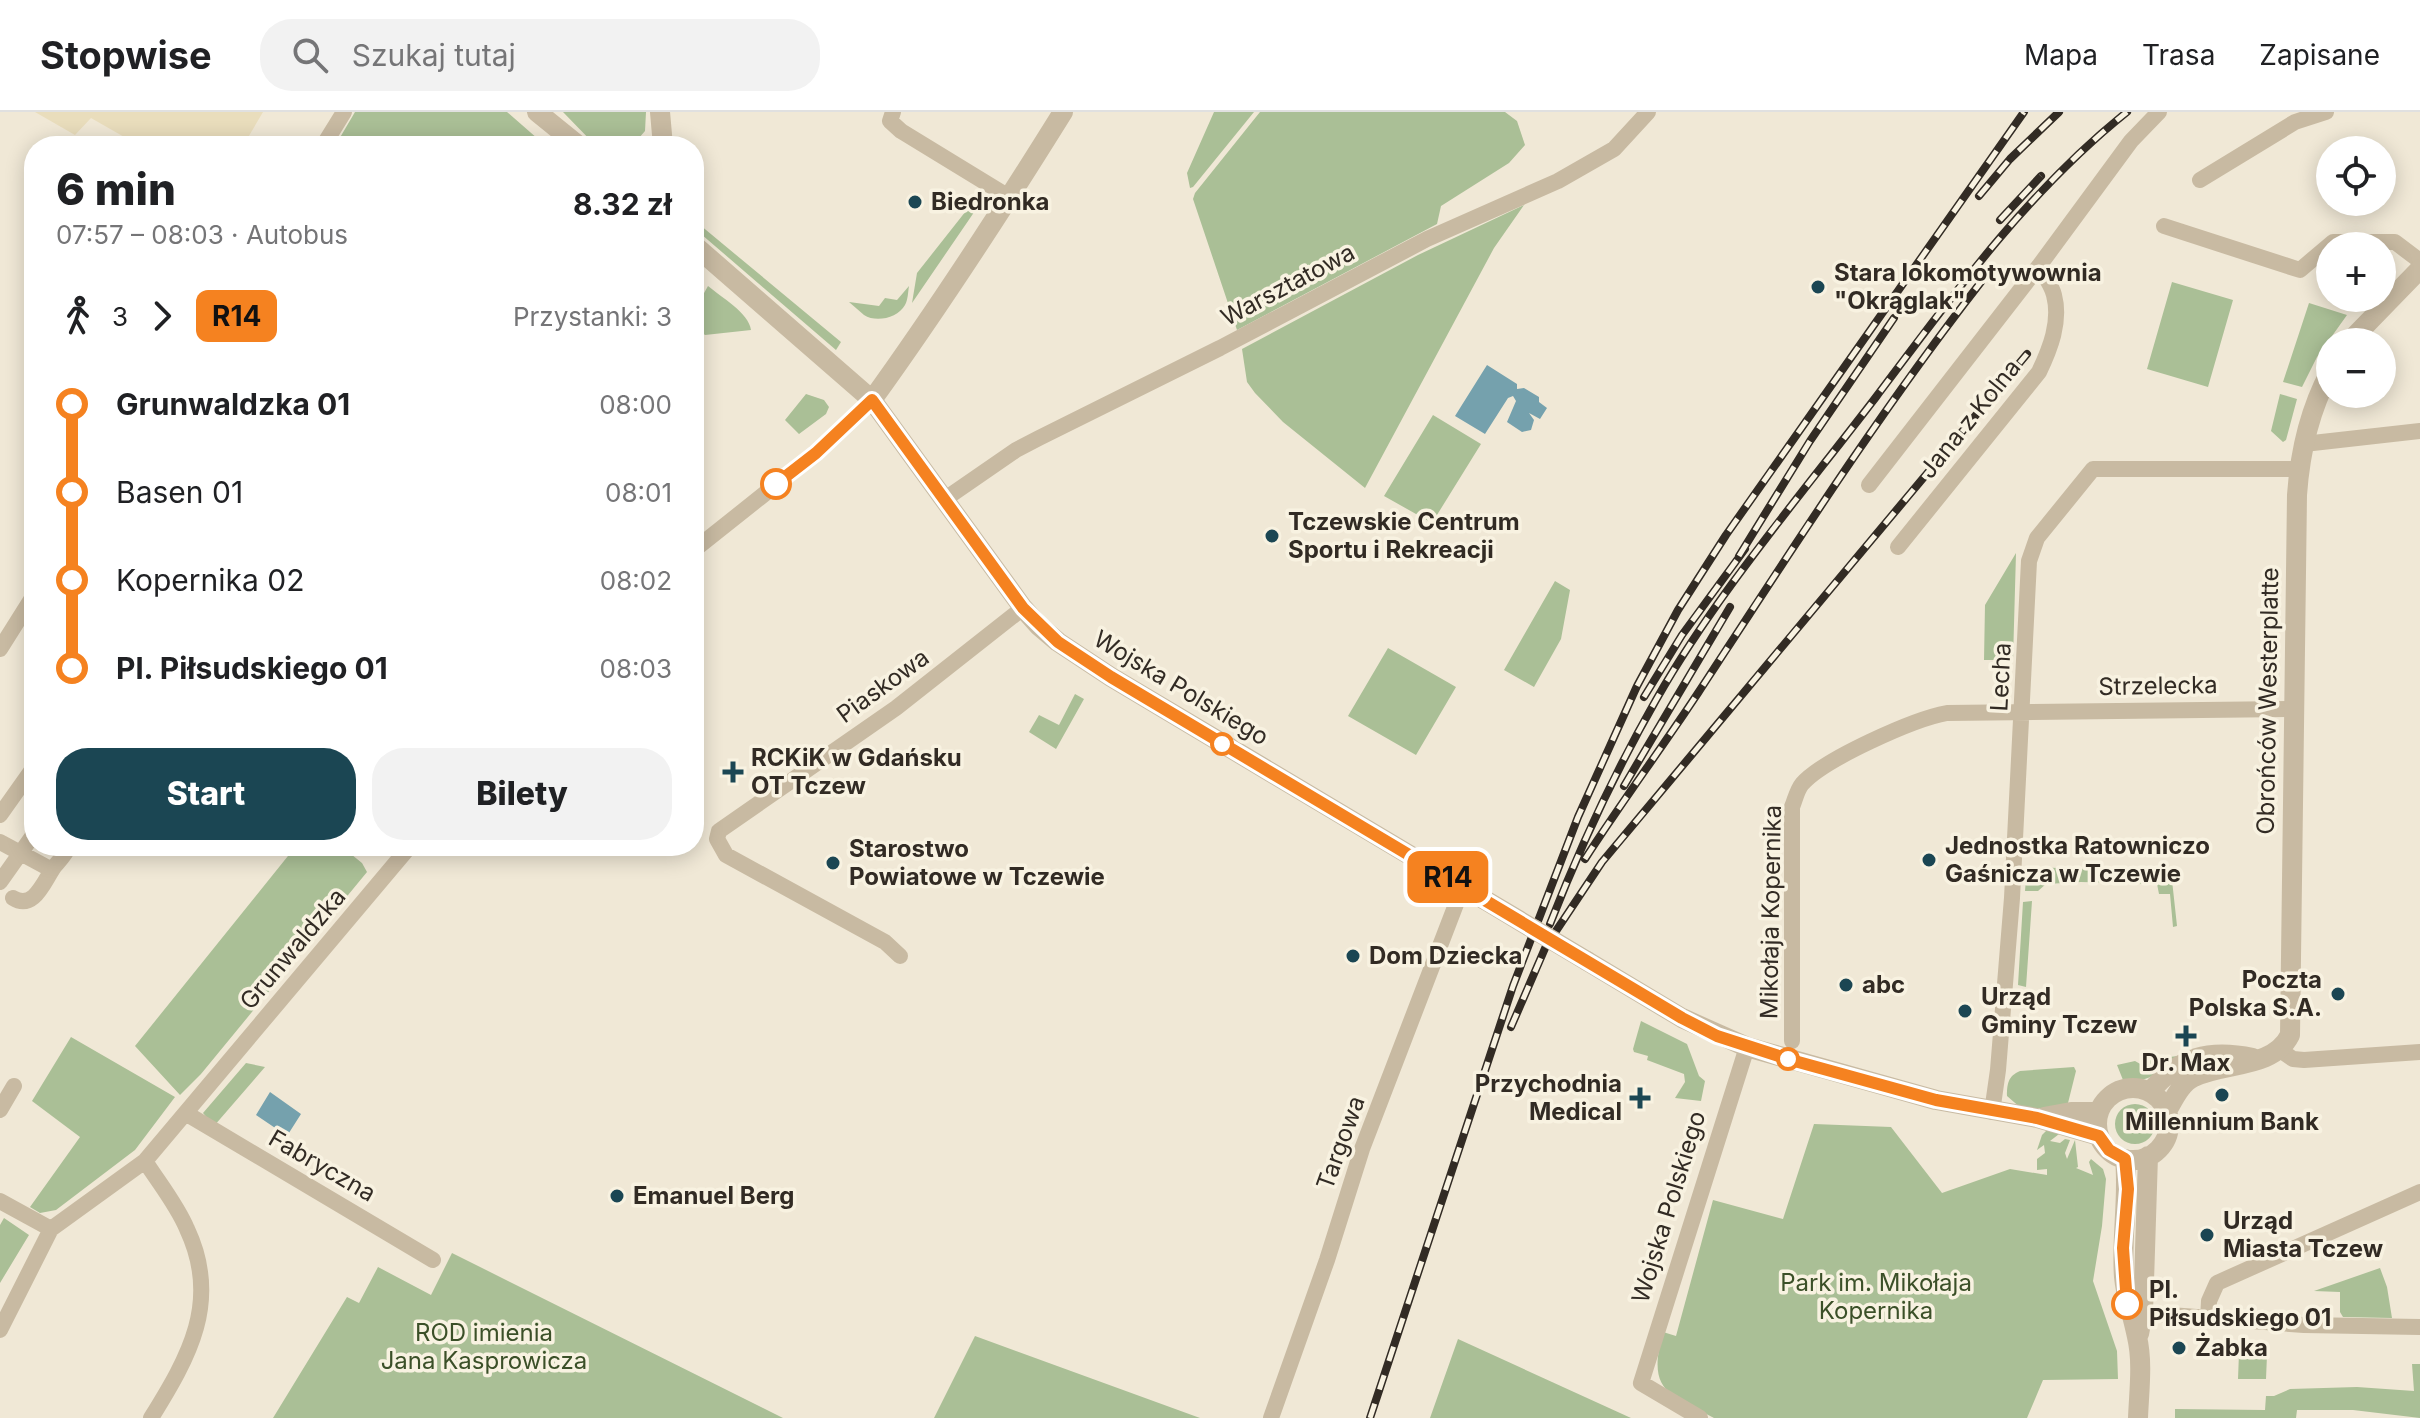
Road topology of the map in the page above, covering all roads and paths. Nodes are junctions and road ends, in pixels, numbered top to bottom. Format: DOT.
graph roads {
  1 [pos="344,112"];
  2 [pos="537,112"];
  3 [pos="660,112"];
  4 [pos="893,112"];
  5 [pos="1063,112"];
  6 [pos="1648,112"];
  7 [pos="2159,112"];
  8 [pos="2326,112"];
  9 [pos="329,136"];
  10 [pos="567,136"];
  11 [pos="659,136"];
  12 [pos="2200,180"];
  13 [pos="1009,197"];
  14 [pos="2164,226"];
  15 [pos="704,254"];
  16 [pos="2420,261"];
  17 [pos="2039,266"];
  18 [pos="2420,269"];
  19 [pos="2363,328"];
  20 [pos="872,400"];
  21 [pos="2316,401"];
  22 [pos="2420,431"];
  23 [pos="2304,444"];
  24 [pos="2299,469"];
  25 [pos="1869,485"];
  26 [pos="945,499"];
  27 [pos="704,542"];
  28 [pos="1898,547"];
  29 [pos="1023,608"];
  30 [pos="24,611"];
  31 [pos="0,649"];
  32 [pos="2294,709"];
  33 [pos="2023,712"];
  34 [pos="24,781"];
  35 [pos="0,815"];
  36 [pos="0,842"];
  37 [pos="24,849"];
  38 [pos="21,853"];
  39 [pos="24,855"];
  40 [pos="26,856"];
  41 [pos="62,856"];
  42 [pos="402,856"];
  43 [pos="52,870"];
  44 [pos="0,882"];
  45 [pos="1463,886"];
  46 [pos="13,898"];
  47 [pos="900,956"];
  48 [pos="1792,1041"];
  49 [pos="2285,1042"];
  50 [pos="1747,1047"];
  51 [pos="2420,1052"];
  52 [pos="2257,1059"];
  53 [pos="14,1086"];
  54 [pos="2150,1092"];
  55 [pos="0,1110"];
  56 [pos="2167,1111"];
  57 [pos="1992,1112"];
  58 [pos="2099,1112"];
  59 [pos="187,1114"];
  60 [pos="2037,1118"];
  61 [pos="2099,1136"];
  62 [pos="2148,1156"];
  63 [pos="2125,1159"];
  64 [pos="145,1161"];
  65 [pos="2420,1192"];
  66 [pos="0,1201"];
  67 [pos="51,1229"];
  68 [pos="433,1260"];
  69 [pos="2143,1313"];
  70 [pos="2208,1319"];
  71 [pos="2420,1327"];
  72 [pos="0,1330"];
  73 [pos="2138,1338"];
  74 [pos="151,1418"];
  75 [pos="1271,1418"];
  76 [pos="1700,1418"];
  77 [pos="2138,1418"];
  1 -- 9 [label="street"];
  2 -- 10 [label="street"];
  3 -- 11 [label="street"];
  4 -- 13 [label="street"];
  5 -- 13 [label="street"];
  6 -- 26 [label="street, Warsztatowa"];
  7 -- 17 [label="street, Jana z Kolna"];
  8 -- 12 [label="street"];
  13 -- 20 [label="street"];
  14 -- 16 [label="street"];
  15 -- 20 [label="street, Wojska Polskiego"];
  17 -- 25 [label="street, Jana z Kolna"];
  17 -- 28 [label="street, Jana z Kolna"];
  18 -- 19 [label="street"];
  20 -- 26 [label="street, Wojska Polskiego"];
  20 -- 27 [label="street"];
  21 -- 23 [label="street, Obrońców Westerplatte"];
  22 -- 23 [label="street"];
  23 -- 24 [label="street, Obrońców Westerplatte"];
  24 -- 32 [label="street, Obrońców Westerplatte"];
  24 -- 33 [label="street, Lecha"];
  26 -- 29 [label="street, Wojska Polskiego"];
  29 -- 45 [label="street, Wojska Polskiego"];
  29 -- 47 [label="street, Piaskowa"];
  30 -- 31 [label="street"];
  32 -- 33 [label="street, Strzelecka"];
  32 -- 49 [label="street, Obrońców Westerplatte"];
  33 -- 48 [label="street, Mikołaja Kopernika"];
  33 -- 57 [label="street, Lecha"];
  34 -- 35 [label="street"];
  36 -- 38 [label="street"];
  37 -- 38 [label="street"];
  38 -- 39 [label="street"];
  38 -- 44 [label="street"];
  40 -- 43 [label="street"];
  41 -- 43 [label="street"];
  42 -- 59 [label="street, Grunwaldzka"];
  43 -- 46 [label="street"];
  45 -- 50 [label="street, Wojska Polskiego, bridge"];
  45 -- 75 [label="street, Targowa"];
  49 -- 51 [label="street"];
  49 -- 52 [label="street"];
  50 -- 57 [label="street, Wojska Polskiego"];
  50 -- 76 [label="street, Wojska Polskiego"];
  52 -- 54 [label="street"];
  52 -- 56 [label="street"];
  53 -- 55 [label="street"];
  54 -- 56 [label="street"];
  54 -- 58 [label="street"];
  56 -- 62 [label="street"];
  57 -- 60 [label="street, Wojska Polskiego"];
  58 -- 60 [label="street, Wojska Polskiego"];
  58 -- 61 [label="street"];
  59 -- 64 [label="street, Grunwaldzka"];
  59 -- 68 [label="street, Fabryczna"];
  60 -- 61 [label="street, Wojska Polskiego"];
  61 -- 63 [label="street"];
  62 -- 63 [label="street"];
  62 -- 69 [label="street"];
  63 -- 73 [label="street"];
  64 -- 67 [label="street"];
  64 -- 74 [label="street"];
  65 -- 70 [label="street"];
  66 -- 67 [label="street"];
  67 -- 72 [label="street"];
  69 -- 70 [label="street"];
  69 -- 73 [label="street"];
  70 -- 71 [label="street"];
  73 -- 77 [label="street"];
}
